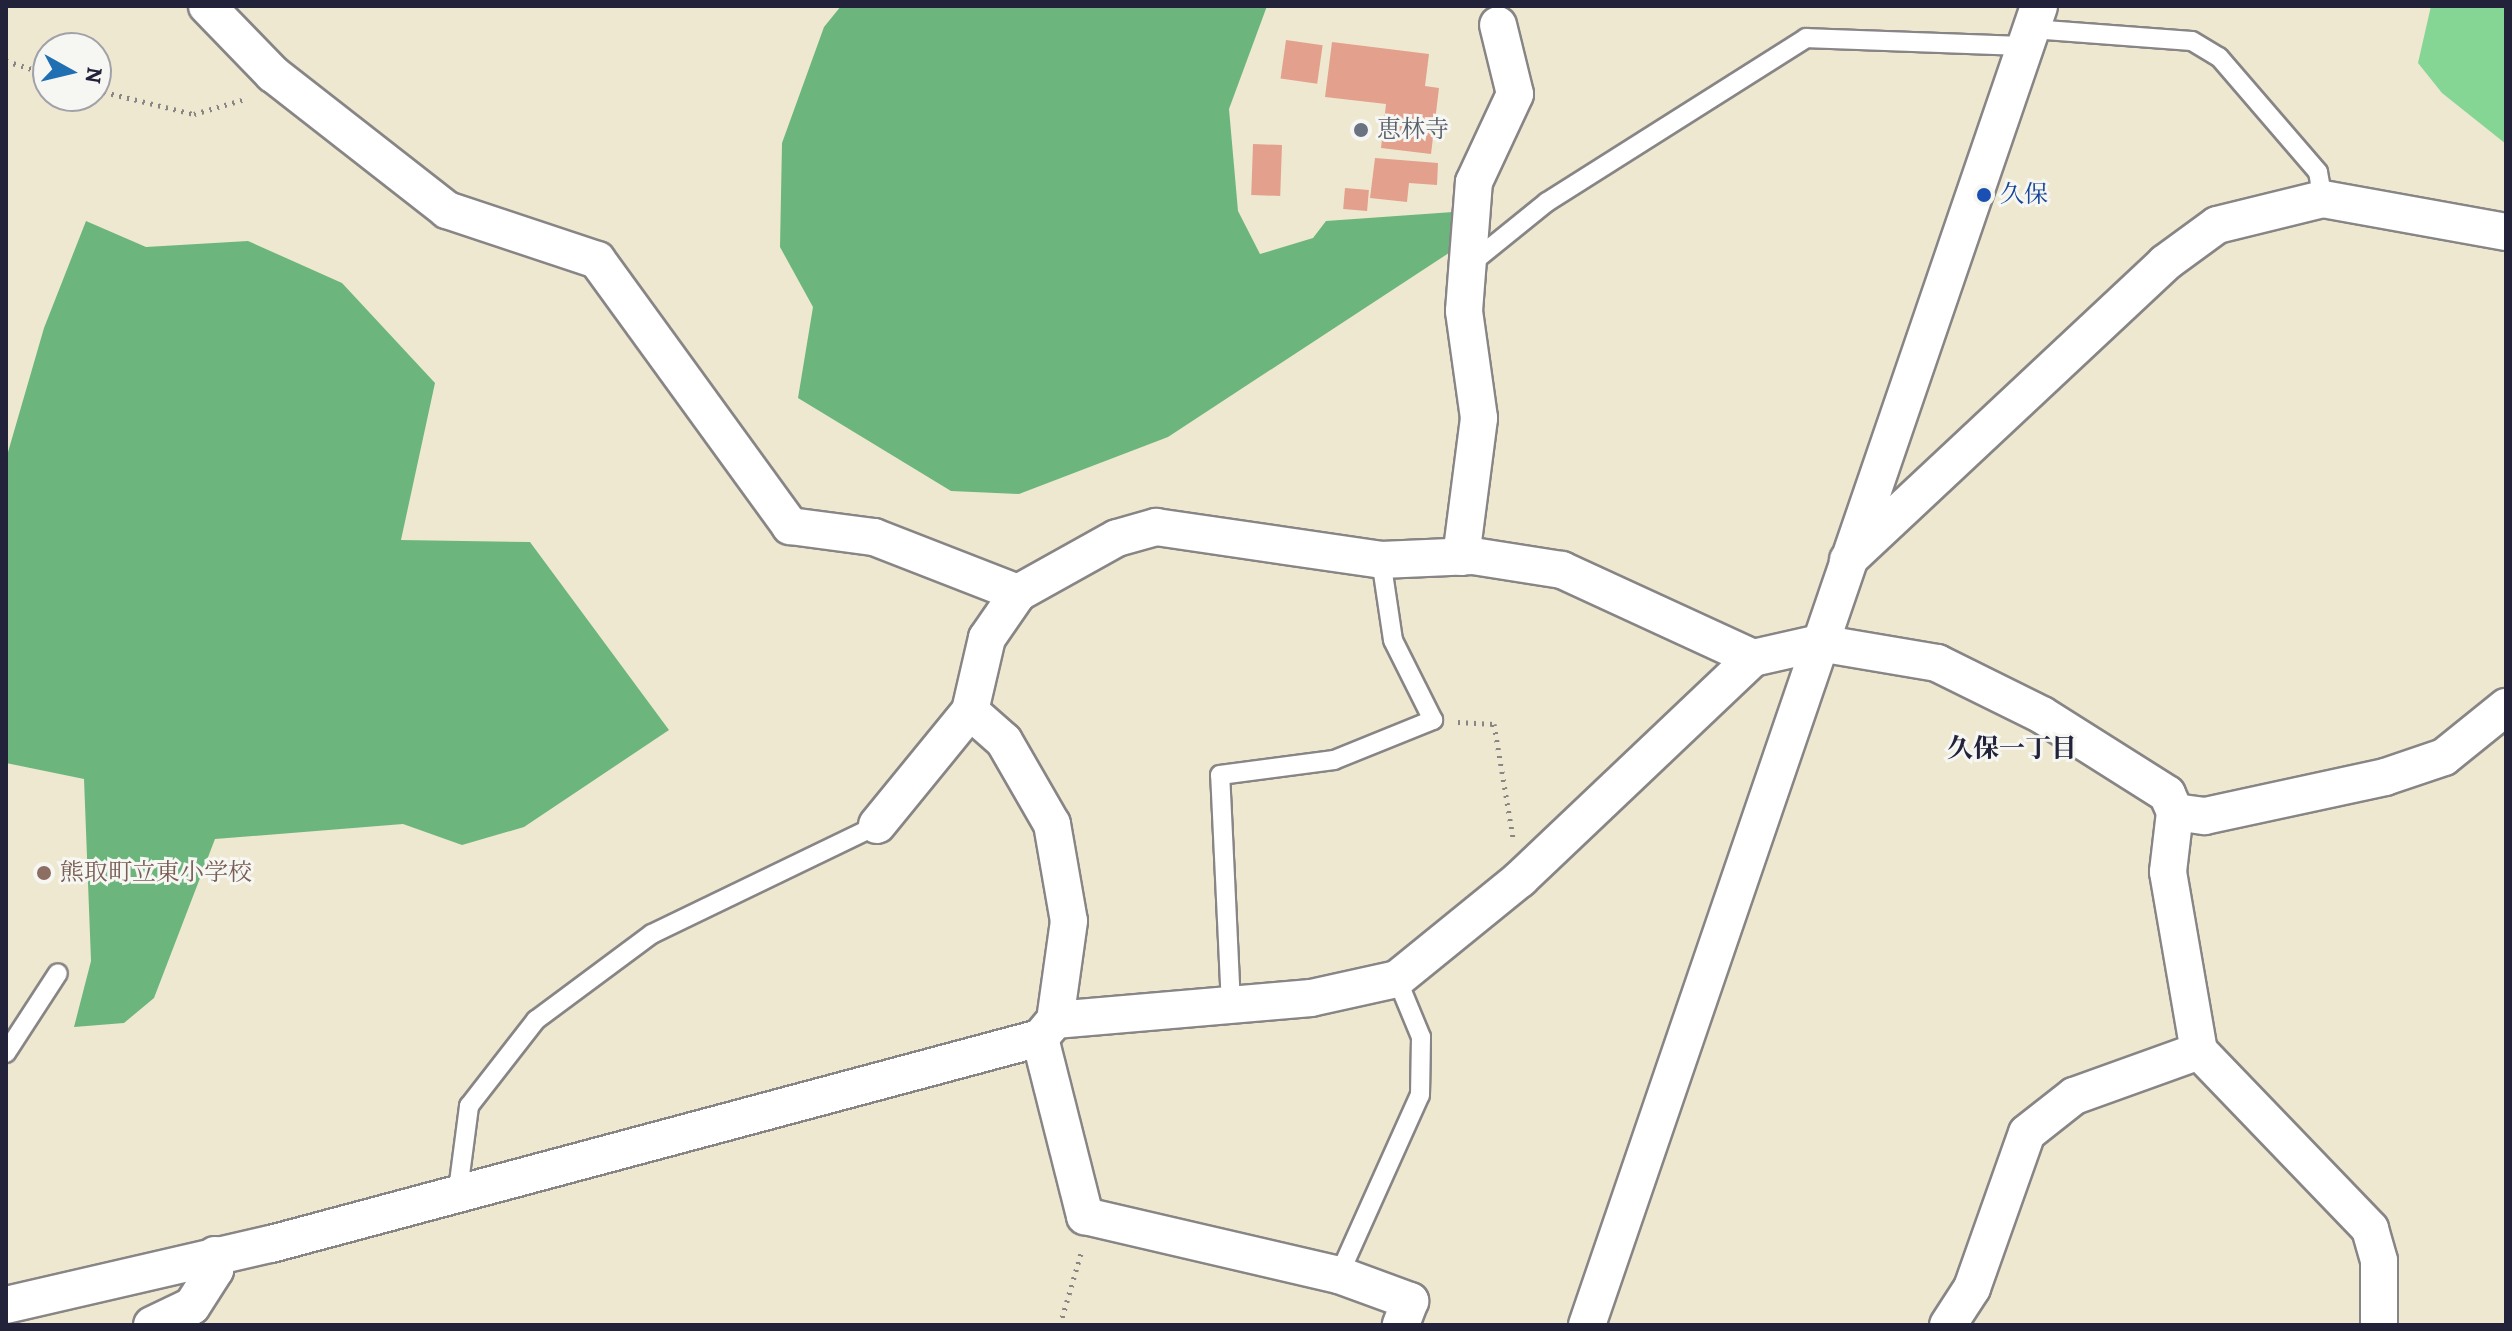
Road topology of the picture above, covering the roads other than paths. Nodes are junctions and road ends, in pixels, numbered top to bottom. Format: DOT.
graph roads {
  1 [pos="207,6"];
  2 [pos="1498,25"];
  3 [pos="2033,27"];
  4 [pos="2323,199"];
  5 [pos="2506,232"];
  6 [pos="1464,268"];
  7 [pos="1461,557"];
  8 [pos="1381,560"];
  9 [pos="1844,563"];
  10 [pos="1018,593"];
  11 [pos="1819,643"];
  12 [pos="1753,658"];
  13 [pos="2506,707"];
  14 [pos="970,711"];
  15 [pos="2175,812"];
  16 [pos="877,825"];
  17 [pos="58,973"];
  18 [pos="1397,979"];
  19 [pos="1231,1005"];
  20 [pos="1047,1029"];
  21 [pos="2199,1051"];
  22 [pos="6,1053"];
  23 [pos="458,1190"];
  24 [pos="215,1255"];
  25 [pos="1339,1275"];
  26 [pos="6,1305"];
  27 [pos="152,1325"];
  28 [pos="1401,1325"];
  29 [pos="1587,1325"];
  30 [pos="1948,1325"];
  31 [pos="2379,1325"];
  1 -- 10 [label="street"];
  2 -- 6 [label="street"];
  3 -- 4 [label="lane"];
  3 -- 6 [label="lane"];
  3 -- 9 [label="street"];
  4 -- 5 [label="street"];
  4 -- 9 [label="street"];
  6 -- 7 [label="street"];
  7 -- 8 [label="street"];
  7 -- 12 [label="street"];
  8 -- 10 [label="street"];
  8 -- 19 [label="lane"];
  9 -- 11 [label="street"];
  10 -- 14 [label="street"];
  11 -- 12 [label="street"];
  11 -- 15 [label="street"];
  11 -- 29 [label="street"];
  12 -- 18 [label="street"];
  13 -- 15 [label="street"];
  14 -- 16 [label="street"];
  14 -- 20 [label="street"];
  15 -- 21 [label="street"];
  16 -- 23 [label="lane"];
  17 -- 22 [label="lane"];
  18 -- 19 [label="street"];
  18 -- 25 [label="lane"];
  19 -- 20 [label="street"];
  20 -- 23 [label="street"];
  20 -- 25 [label="street"];
  21 -- 30 [label="street"];
  21 -- 31 [label="street"];
  23 -- 24 [label="street"];
  24 -- 26 [label="street"];
  24 -- 27 [label="street"];
  25 -- 28 [label="street"];
}
